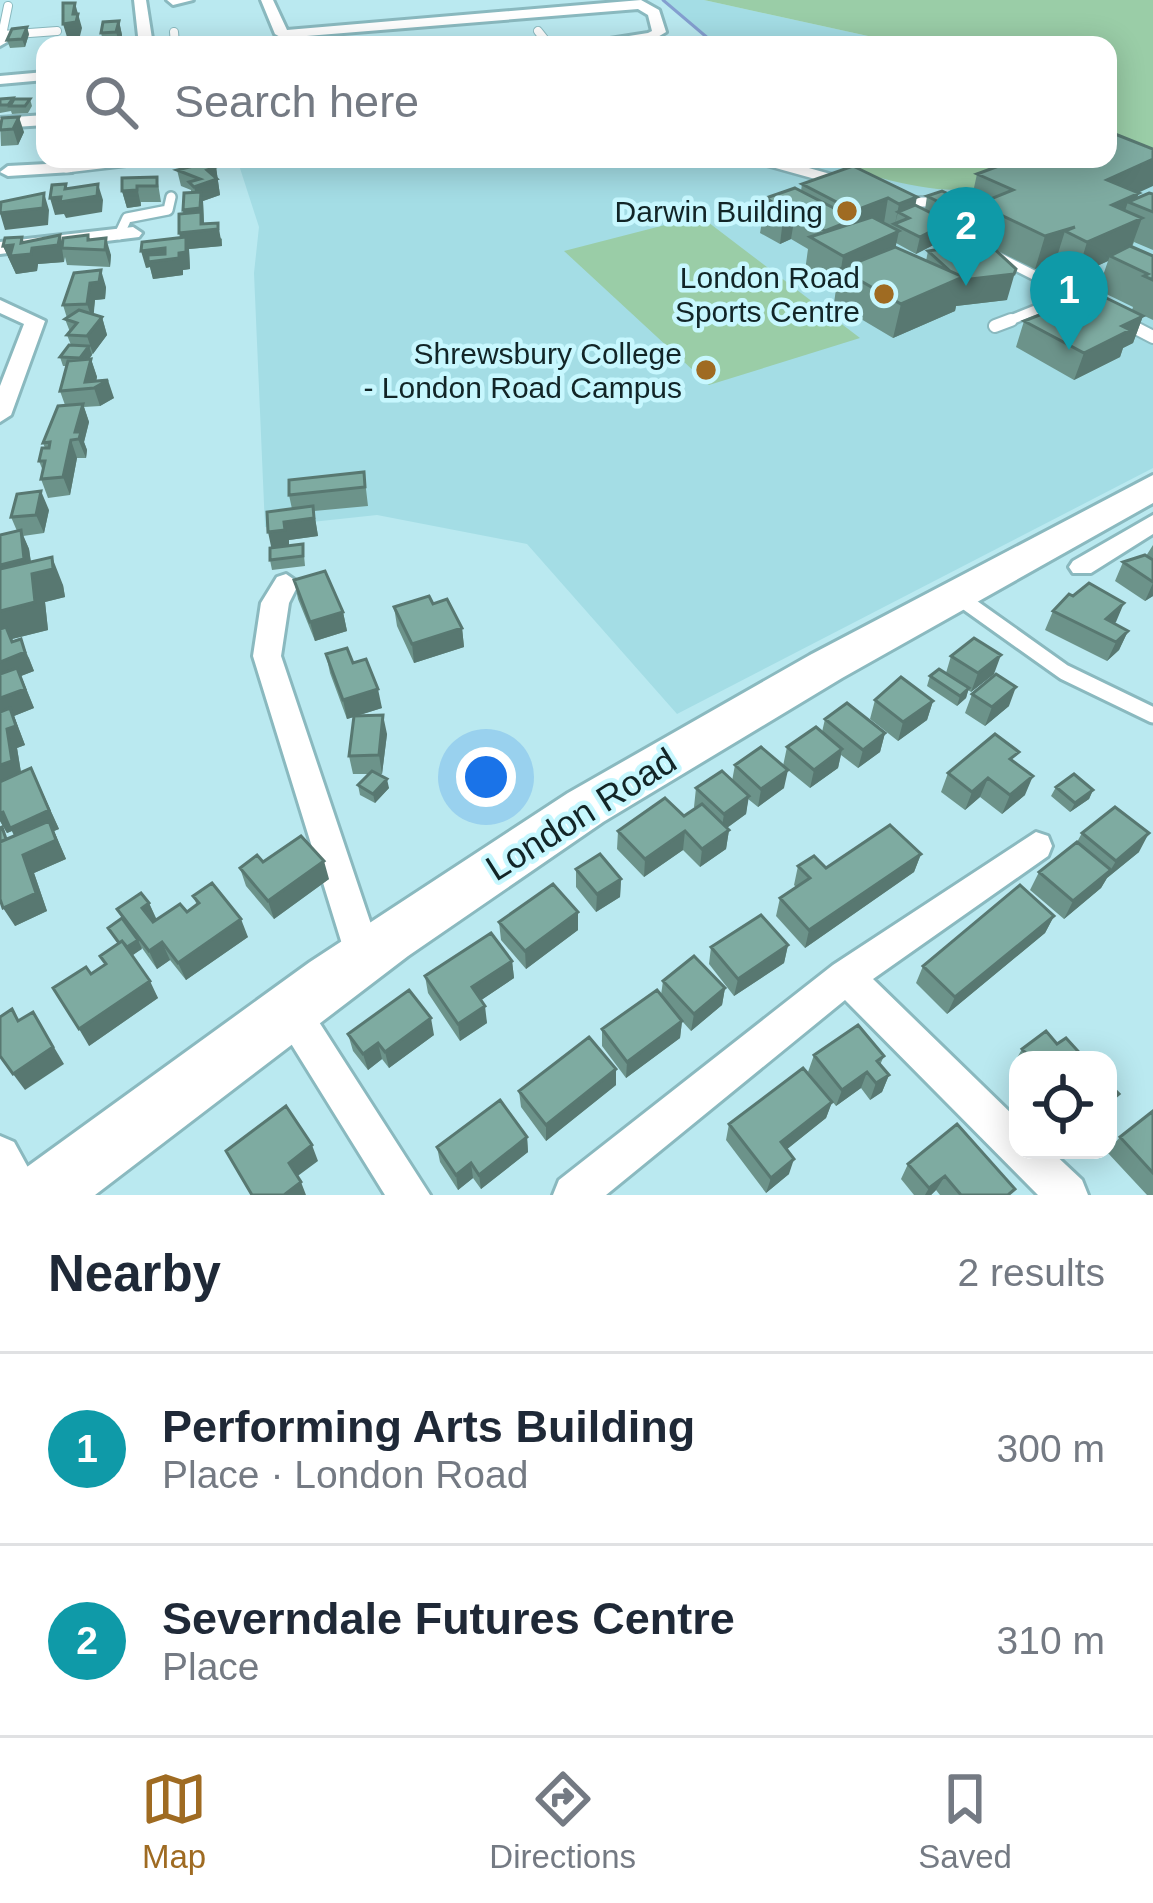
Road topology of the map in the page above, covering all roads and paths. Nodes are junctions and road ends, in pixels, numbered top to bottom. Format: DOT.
graph roads {
  1 [pos="140,0"];
  2 [pos="187,0"];
  3 [pos="267,0"];
  4 [pos="173,1"];
  5 [pos="405,1"];
  6 [pos="636,3"];
  7 [pos="8,6"];
  8 [pos="415,22"];
  9 [pos="57,31"];
  10 [pos="122,32"];
  11 [pos="538,32"];
  12 [pos="137,36"];
  13 [pos="145,36"];
  14 [pos="541,36"];
  15 [pos="653,36"];
  16 [pos="1,37"];
  17 [pos="36,77"];
  18 [pos="0,80"];
  19 [pos="36,120"];
  20 [pos="0,122"];
  21 [pos="36,165"];
  22 [pos="790,168"];
  23 [pos="8,171"];
  24 [pos="854,187"];
  25 [pos="997,191"];
  26 [pos="171,197"];
  27 [pos="909,213"];
  28 [pos="927,221"];
  29 [pos="126,234"];
  30 [pos="0,248"];
  31 [pos="1073,295"];
  32 [pos="0,306"];
  33 [pos="995,326"];
  34 [pos="1153,337"];
  35 [pos="0,415"];
  36 [pos="1153,488"];
  37 [pos="1153,523"];
  38 [pos="1082,567"];
  39 [pos="286,583"];
  40 [pos="956,595"];
  41 [pos="1153,715"];
  42 [pos="1036,846"];
  43 [pos="364,957"];
  44 [pos="846,977"];
  45 [pos="290,1009"];
  46 [pos="1009,1139"];
  47 [pos="0,1156"];
  48 [pos="1029,1159"];
  49 [pos="22,1195"];
  50 [pos="44,1195"];
  51 [pos="409,1195"];
  52 [pos="574,1195"];
  53 [pos="1067,1195"];
  1 -- 13 [label="street"];
  2 -- 4 [label="street"];
  3 -- 8 [label="street"];
  5 -- 8 [label="street"];
  6 -- 8 [label="street"];
  6 -- 15 [label="street"];
  7 -- 16 [label="lane"];
  9 -- 16 [label="lane"];
  10 -- 12 [label="street"];
  11 -- 14 [label="lane"];
  17 -- 18 [label="street"];
  19 -- 20 [label="street"];
  21 -- 23 [label="street"];
  22 -- 24 [label="lane"];
  25 -- 27 [label="lane"];
  26 -- 29 [label="lane"];
  28 -- 31 [label="lane"];
  29 -- 30 [label="street"];
  31 -- 33 [label="lane"];
  31 -- 34 [label="lane"];
  32 -- 35 [label="street"];
  36 -- 40 [label="main road, London Road"];
  37 -- 38 [label="street"];
  39 -- 43 [label="street"];
  40 -- 41 [label="lane"];
  40 -- 43 [label="main road, London Road"];
  42 -- 44 [label="street"];
  43 -- 45 [label="main road, London Road"];
  44 -- 46 [label="street"];
  44 -- 52 [label="street"];
  45 -- 50 [label="main road, London Road"];
  45 -- 51 [label="street"];
  47 -- 49 [label="street"];
  48 -- 53 [label="street"];
}
